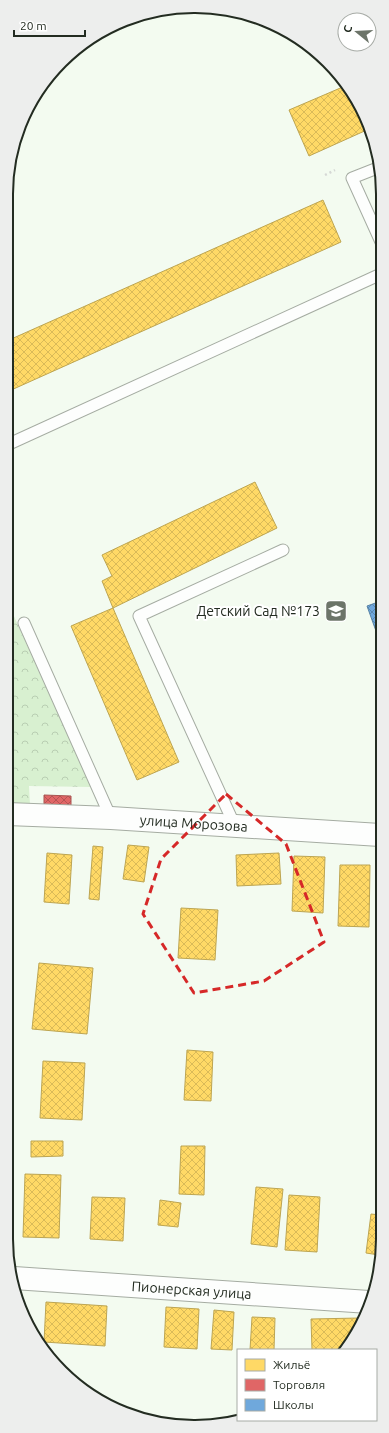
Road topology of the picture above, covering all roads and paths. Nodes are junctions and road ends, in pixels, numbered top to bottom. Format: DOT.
graph roads {
  1 [pos="374,169"];
  2 [pos="376,231"];
  3 [pos="376,276"];
  4 [pos="13,442"];
  5 [pos="283,550"];
  6 [pos="24,623"];
  7 [pos="13,814"];
  8 [pos="111,818"];
  9 [pos="235,826"];
  10 [pos="376,835"];
  11 [pos="17,1278"];
  12 [pos="364,1302"];
  1 -- 2 [label="lane"];
  3 -- 4 [label="lane"];
  5 -- 9 [label="lane"];
  6 -- 8 [label="lane"];
  7 -- 8 [label="street, улица Морозова"];
  8 -- 9 [label="street, улица Морозова"];
  9 -- 10 [label="street, улица Морозова"];
  11 -- 12 [label="street, Пионерская улица"];
}
